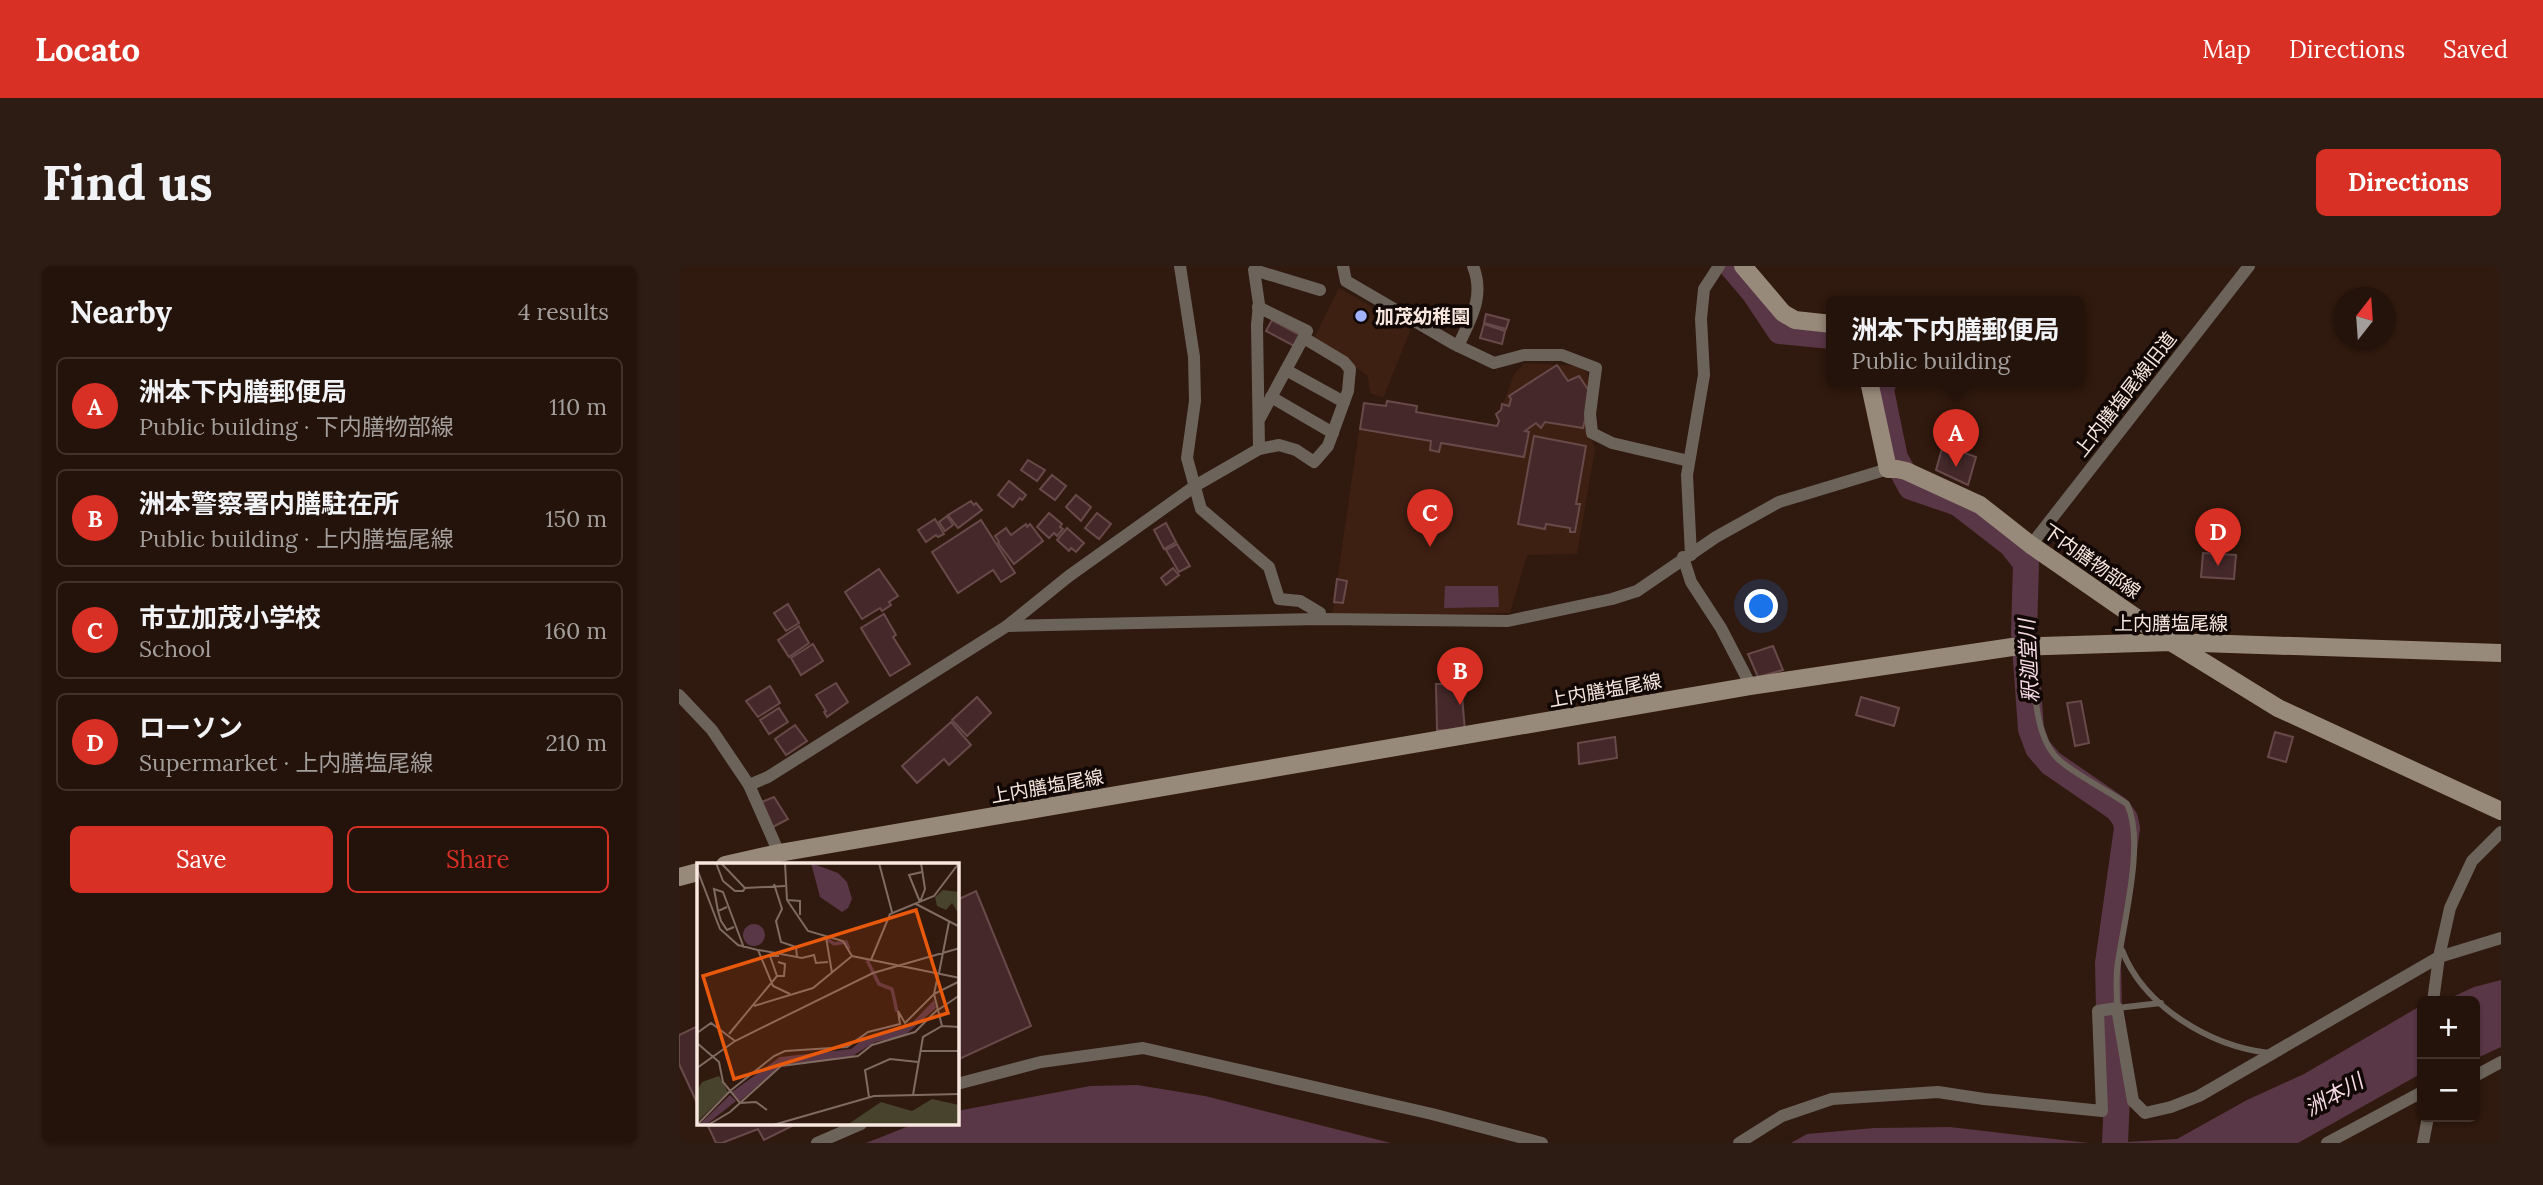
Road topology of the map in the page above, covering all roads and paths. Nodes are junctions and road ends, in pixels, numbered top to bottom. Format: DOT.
graph roads {
  1 [pos="1180,266"];
  2 [pos="1343,266"];
  3 [pos="1473,266"];
  4 [pos="1719,266"];
  5 [pos="1743,266"];
  6 [pos="2249,266"];
  7 [pos="1320,290"];
  8 [pos="1258,307"];
  9 [pos="1826,323"];
  10 [pos="1304,338"];
  11 [pos="1458,346"];
  12 [pos="1286,370"];
  13 [pos="1871,387"];
  14 [pos="1271,397"];
  15 [pos="1345,402"];
  16 [pos="1258,421"];
  17 [pos="1333,433"];
  18 [pos="1259,449"];
  19 [pos="1689,461"];
  20 [pos="1897,470"];
  21 [pos="1195,486"];
  22 [pos="2031,545"];
  23 [pos="1687,556"];
  24 [pos="1319,619"];
  25 [pos="1007,626"];
  26 [pos="2171,642"];
  27 [pos="2033,647"];
  28 [pos="2501,653"];
  29 [pos="1751,687"];
  30 [pos="679,695"];
  31 [pos="749,785"];
  32 [pos="2501,811"];
  33 [pos="2501,832"];
  34 [pos="779,853"];
  35 [pos="734,863"];
  36 [pos="697,872"];
  37 [pos="679,877"];
  38 [pos="2501,938"];
  39 [pos="2121,948"];
  40 [pos="2439,957"];
  41 [pos="2434,996"];
  42 [pos="2161,1003"];
  43 [pos="2117,1008"];
  44 [pos="2272,1054"];
  45 [pos="2501,1062"];
  46 [pos="2480,1073"];
  47 [pos="959,1083"];
  48 [pos="2417,1096"];
  49 [pos="2427,1122"];
  50 [pos="855,1126"];
  51 [pos="817,1143"];
  52 [pos="1542,1143"];
  53 [pos="1739,1143"];
  54 [pos="2327,1143"];
  55 [pos="2423,1143"];
  1 -- 21 [label="street"];
  2 -- 11 [label="street"];
  3 -- 11 [label="street"];
  4 -- 19 [label="street"];
  5 -- 9 [label="main road"];
  6 -- 22 [label="street, 上内膳塩尾線旧道"];
  7 -- 8 [label="street"];
  8 -- 10 [label="street"];
  8 -- 16 [label="street"];
  10 -- 12 [label="street"];
  10 -- 15 [label="street"];
  11 -- 19 [label="street"];
  12 -- 14 [label="street"];
  12 -- 15 [label="street"];
  13 -- 20 [label="main road"];
  14 -- 16 [label="street"];
  14 -- 17 [label="street"];
  15 -- 17 [label="street"];
  16 -- 18 [label="street"];
  17 -- 18 [label="street"];
  18 -- 21 [label="street"];
  19 -- 23 [label="street"];
  20 -- 22 [label="main road, 下内膳物部線"];
  20 -- 23 [label="street"];
  21 -- 24 [label="street"];
  21 -- 25 [label="street"];
  22 -- 26 [label="main road, 下内膳物部線"];
  23 -- 24 [label="street"];
  23 -- 29 [label="street"];
  24 -- 25 [label="street"];
  25 -- 31 [label="street"];
  26 -- 27 [label="main road, 上内膳塩尾線"];
  26 -- 28 [label="main road, 上内膳塩尾線"];
  26 -- 32 [label="main road, 下内膳物部線"];
  27 -- 29 [label="main road, 上内膳塩尾線"];
  27 -- 39 [label="lane"];
  29 -- 34 [label="main road, 上内膳塩尾線"];
  30 -- 31 [label="street"];
  31 -- 34 [label="street"];
  33 -- 40 [label="street"];
  34 -- 35 [label="main road, 上内膳塩尾線"];
  36 -- 37 [label="main road"];
  38 -- 40 [label="street"];
  39 -- 42 [label="lane"];
  39 -- 43 [label="lane"];
  40 -- 41 [label="street"];
  40 -- 44 [label="street"];
  42 -- 43 [label="lane"];
  42 -- 44 [label="lane"];
  43 -- 44 [label="street"];
  43 -- 53 [label="street"];
  45 -- 46 [label="street"];
  47 -- 52 [label="street"];
  48 -- 54 [label="street"];
  49 -- 55 [label="street"];
  50 -- 51 [label="street"];
}
